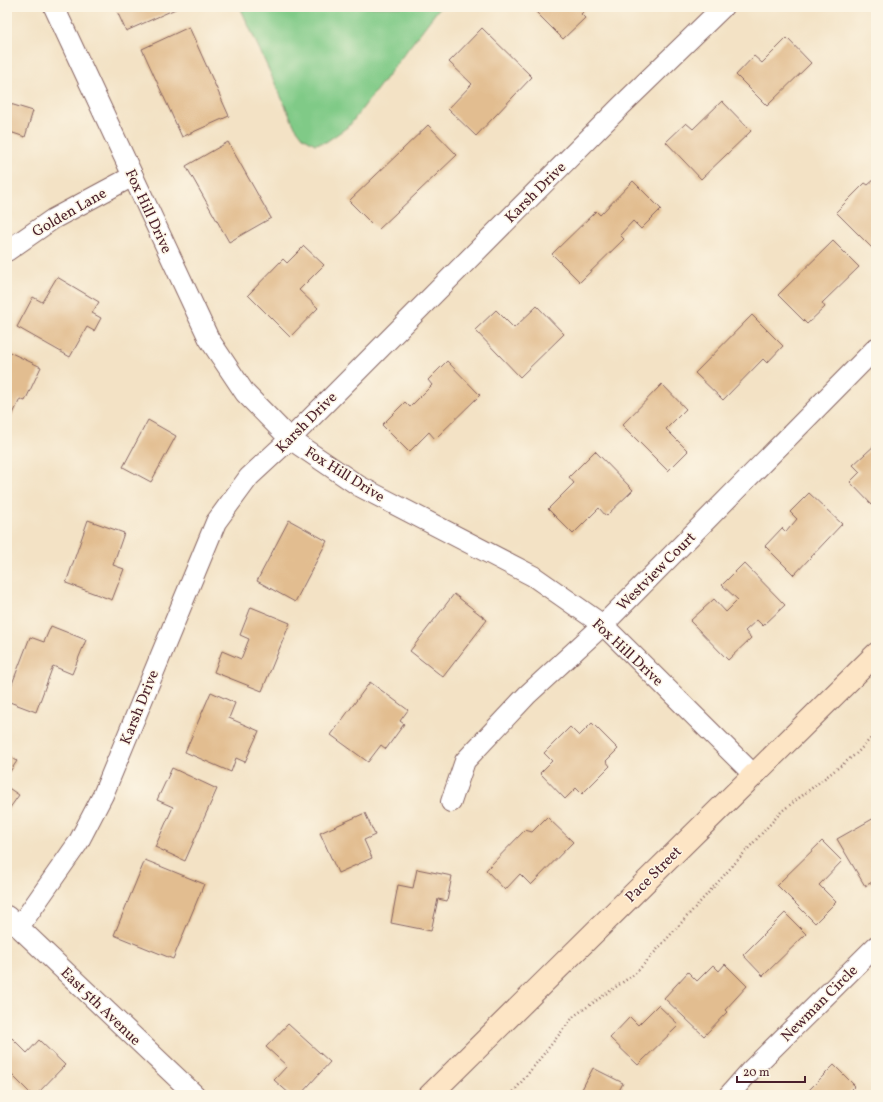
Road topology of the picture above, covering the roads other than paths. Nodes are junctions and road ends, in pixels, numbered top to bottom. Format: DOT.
graph roads {
  1 [pos="54,7"];
  2 [pos="723,7"];
  3 [pos="133,176"];
  4 [pos="7,251"];
  5 [pos="876,348"];
  6 [pos="290,439"];
  7 [pos="602,624"];
  8 [pos="876,654"];
  9 [pos="754,775"];
  10 [pos="451,802"];
  11 [pos="13,922"];
  12 [pos="876,946"];
  13 [pos="195,1095"];
  14 [pos="430,1095"];
  15 [pos="729,1095"];
  1 -- 3 [label="street, Fox Hill Drive"];
  2 -- 6 [label="street, Karsh Drive"];
  3 -- 4 [label="street, Golden Lane"];
  3 -- 6 [label="street, Fox Hill Drive"];
  5 -- 7 [label="street, Westview Court"];
  6 -- 7 [label="street, Fox Hill Drive"];
  6 -- 11 [label="street, Karsh Drive"];
  7 -- 9 [label="street, Fox Hill Drive"];
  7 -- 10 [label="street, Westview Court"];
  8 -- 9 [label="main road, Pace Street"];
  9 -- 14 [label="main road, Pace Street"];
  11 -- 13 [label="street, East 5th Avenue"];
  12 -- 15 [label="street, Newman Circle"];
}
